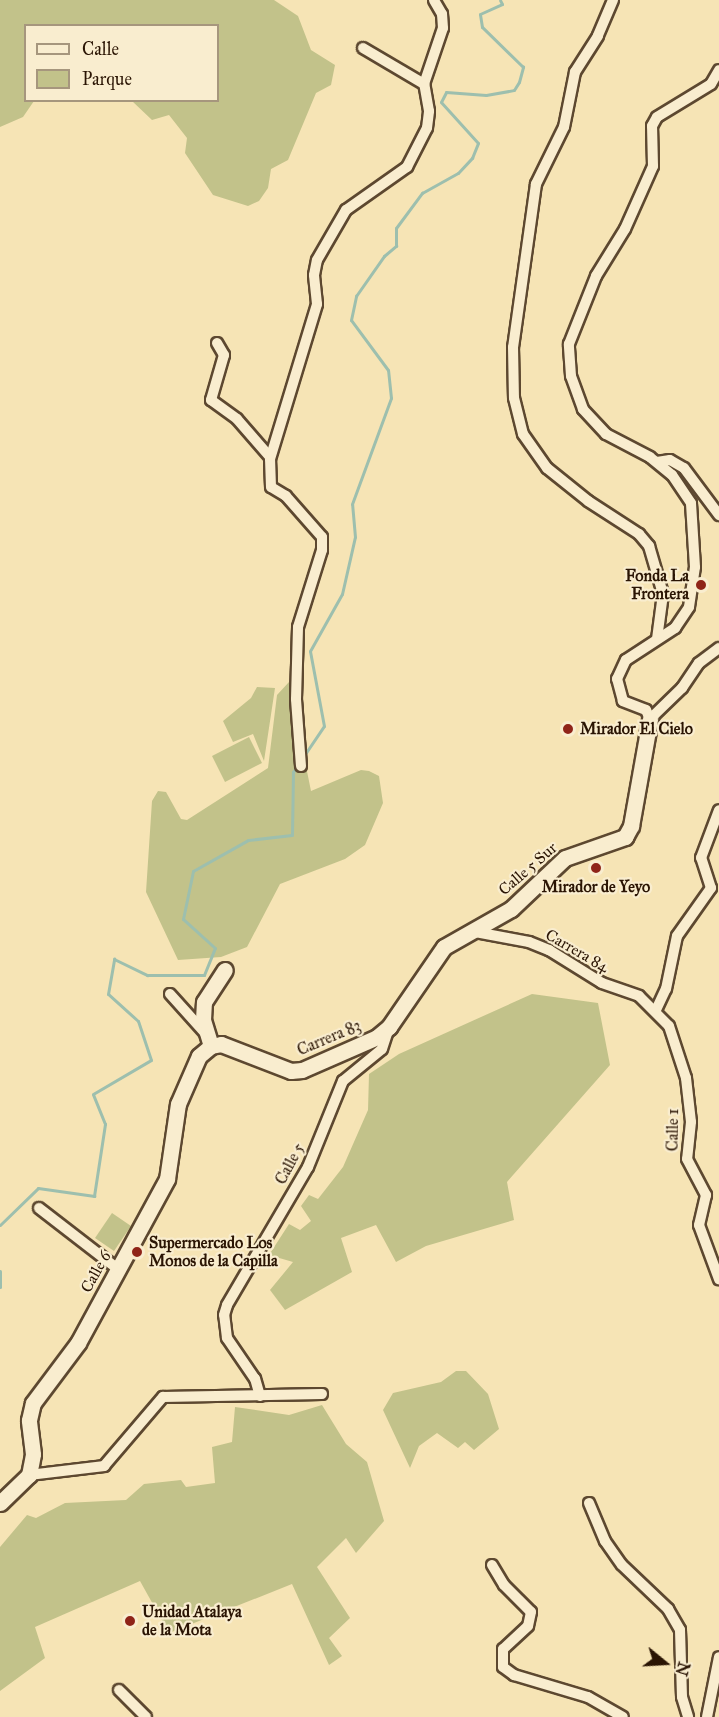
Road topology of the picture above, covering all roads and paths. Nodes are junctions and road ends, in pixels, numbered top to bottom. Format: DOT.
graph roads {
  1 [pos="434,0"];
  2 [pos="613,0"];
  3 [pos="363,48"];
  4 [pos="719,70"];
  5 [pos="424,84"];
  6 [pos="217,344"];
  7 [pos="270,457"];
  8 [pos="657,462"];
  9 [pos="719,515"];
  10 [pos="657,639"];
  11 [pos="719,648"];
  12 [pos="650,719"];
  13 [pos="301,766"];
  14 [pos="719,810"];
  15 [pos="470,931"];
  16 [pos="225,970"];
  17 [pos="633,992"];
  18 [pos="170,994"];
  19 [pos="656,1010"];
  20 [pos="389,1027"];
  21 [pos="211,1042"];
  22 [pos="39,1208"];
  23 [pos="118,1269"];
  24 [pos="719,1279"];
  25 [pos="322,1394"];
  26 [pos="260,1396"];
  27 [pos="29,1475"];
  28 [pos="0,1503"];
  29 [pos="589,1503"];
  30 [pos="492,1565"];
  31 [pos="719,1657"];
  32 [pos="119,1690"];
  33 [pos="146,1717"];
  34 [pos="623,1717"];
  35 [pos="688,1717"];
  36 [pos="707,1717"];
  1 -- 5 [label="street"];
  2 -- 10 [label="street"];
  3 -- 5 [label="street"];
  4 -- 8 [label="street"];
  5 -- 7 [label="street"];
  6 -- 7 [label="street"];
  7 -- 13 [label="street"];
  8 -- 9 [label="street"];
  8 -- 10 [label="street"];
  10 -- 12 [label="street"];
  11 -- 12 [label="street"];
  12 -- 15 [label="street, Calle 5 Sur"];
  14 -- 19 [label="street"];
  15 -- 17 [label="street, Carrera 84"];
  15 -- 20 [label="street, Calle 5 Sur"];
  16 -- 21 [label="street"];
  17 -- 19 [label="street, Calle 1"];
  18 -- 21 [label="street"];
  19 -- 24 [label="street, Calle 1"];
  20 -- 21 [label="street, Carrera 83"];
  20 -- 26 [label="street, Calle 5"];
  21 -- 23 [label="street, Calle 6"];
  22 -- 23 [label="street"];
  23 -- 27 [label="street, Calle 6"];
  25 -- 26 [label="street"];
  26 -- 27 [label="street"];
  27 -- 28 [label="street"];
  29 -- 35 [label="street"];
  30 -- 34 [label="street"];
  31 -- 36 [label="street"];
  32 -- 33 [label="street"];
}
